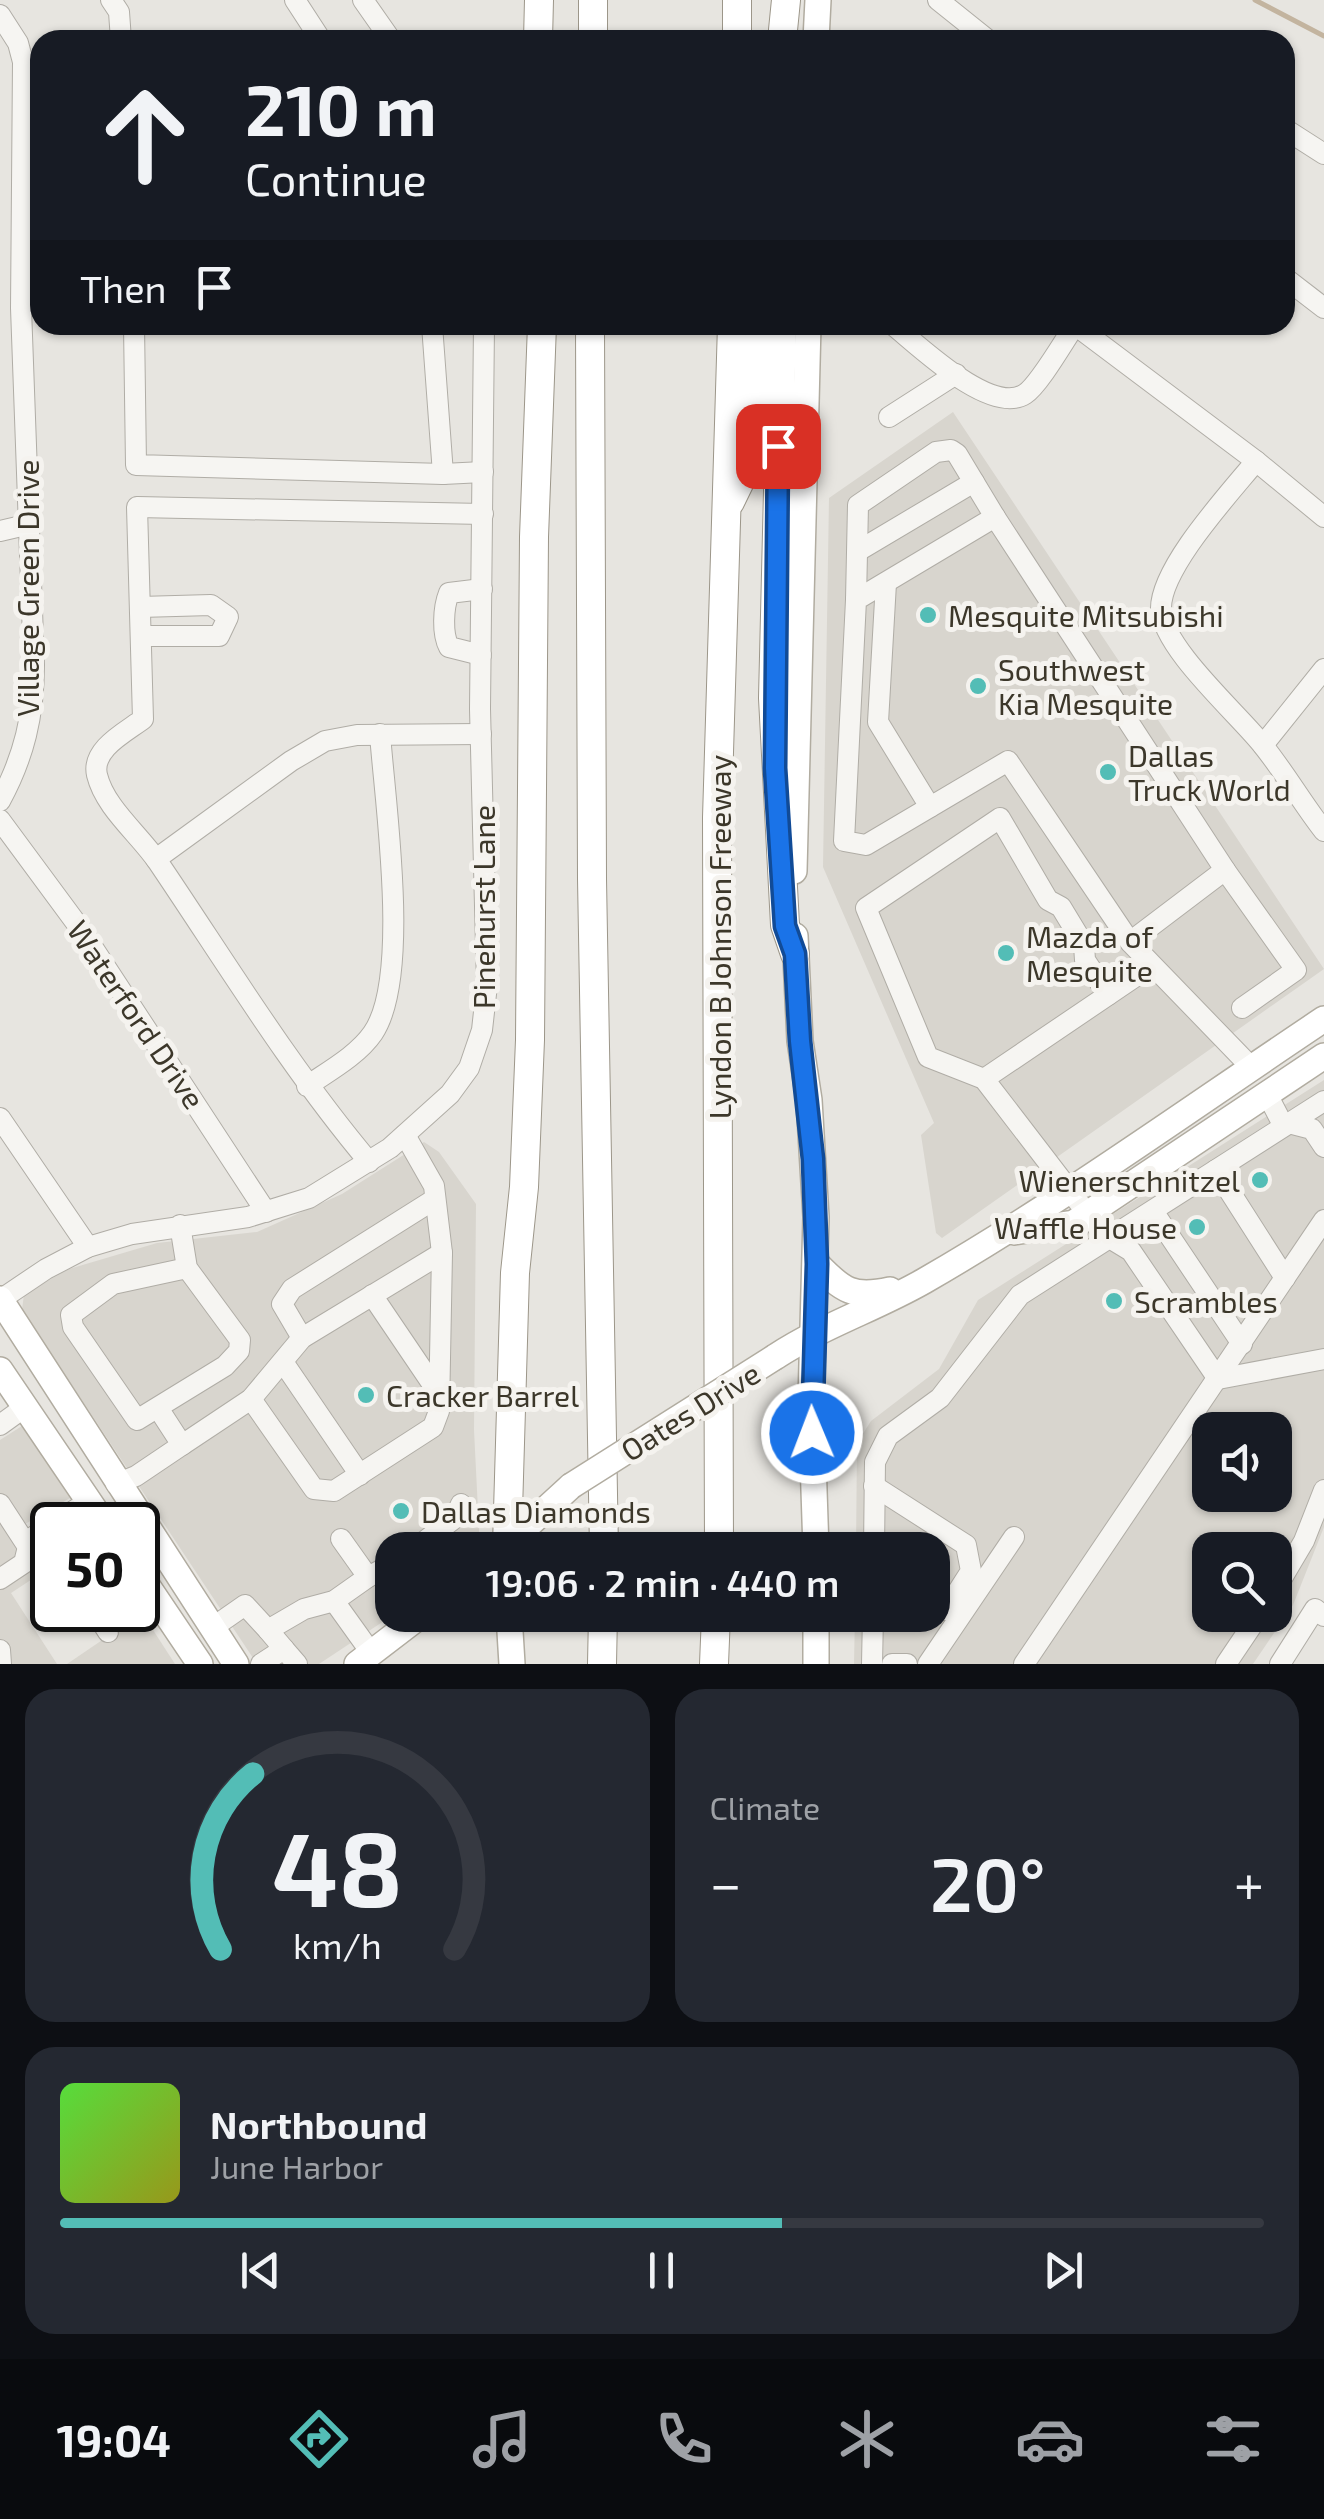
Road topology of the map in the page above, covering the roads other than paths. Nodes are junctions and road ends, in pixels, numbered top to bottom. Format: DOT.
graph roads {
  1 [pos="295,0"];
  2 [pos="363,0"];
  3 [pos="538,0"];
  4 [pos="593,0"];
  5 [pos="737,0"];
  6 [pos="774,0"];
  7 [pos="786,0"];
  8 [pos="818,0"];
  9 [pos="938,0"];
  10 [pos="120,4"];
  11 [pos="0,16"];
  12 [pos="120,30"];
  13 [pos="315,30"];
  14 [pos="383,30"];
  15 [pos="538,30"];
  16 [pos="593,30"];
  17 [pos="737,30"];
  18 [pos="778,30"];
  19 [pos="781,30"];
  20 [pos="816,30"];
  21 [pos="976,30"];
  22 [pos="1295,135"];
  23 [pos="1324,154"];
  24 [pos="1295,286"];
  25 [pos="21,308"];
  26 [pos="1324,308"];
  27 [pos="0,313"];
  28 [pos="134,335"];
  29 [pos="433,335"];
  30 [pos="484,335"];
  31 [pos="542,335"];
  32 [pos="590,335"];
  33 [pos="732,335"];
  34 [pos="759,335"];
  35 [pos="782,335"];
  36 [pos="808,335"];
  37 [pos="905,335"];
  38 [pos="1068,335"];
  39 [pos="1088,335"];
  40 [pos="956,374"];
  41 [pos="889,418"];
  42 [pos="1256,461"];
  43 [pos="483,472"];
  44 [pos="443,474"];
  45 [pos="974,482"];
  46 [pos="725,513"];
  47 [pos="483,514"];
  48 [pos="996,517"];
  49 [pos="1324,518"];
  50 [pos="30,524"];
  51 [pos="0,530"];
  52 [pos="858,551"];
  53 [pos="886,583"];
  54 [pos="482,589"];
  55 [pos="856,600"];
  56 [pos="140,607"];
  57 [pos="141,636"];
  58 [pos="481,655"];
  59 [pos="1324,669"];
  60 [pos="380,734"];
  61 [pos="481,734"];
  62 [pos="1262,744"];
  63 [pos="0,801"];
  64 [pos="930,807"];
  65 [pos="0,820"];
  66 [pos="1324,831"];
  67 [pos="156,858"];
  68 [pos="1225,870"];
  69 [pos="1130,942"];
  70 [pos="795,954"];
  71 [pos="1151,966"];
  72 [pos="1108,995"];
  73 [pos="1242,1008"];
  74 [pos="1324,1019"];
  75 [pos="1324,1056"];
  76 [pos="1251,1068"];
  77 [pos="984,1078"];
  78 [pos="311,1092"];
  79 [pos="1268,1094"];
  80 [pos="1324,1101"];
  81 [pos="0,1118"];
  82 [pos="1290,1124"];
  83 [pos="406,1135"];
  84 [pos="1324,1147"];
  85 [pos="368,1162"];
  86 [pos="1216,1170"];
  87 [pos="1070,1188"];
  88 [pos="435,1198"];
  89 [pos="1152,1211"];
  90 [pos="266,1212"];
  91 [pos="1088,1214"];
  92 [pos="1324,1220"];
  93 [pos="180,1225"];
  94 [pos="1000,1235"];
  95 [pos="1110,1238"];
  96 [pos="88,1248"];
  97 [pos="442,1252"];
  98 [pos="817,1264"];
  99 [pos="187,1268"];
  100 [pos="1286,1278"];
  101 [pos="920,1284"];
  102 [pos="372,1295"];
  103 [pos="0,1300"];
  104 [pos="812,1333"];
  105 [pos="302,1338"];
  106 [pos="1242,1344"];
  107 [pos="1324,1359"];
  108 [pos="283,1362"];
  109 [pos="0,1370"];
  110 [pos="1218,1379"];
  111 [pos="439,1394"];
  112 [pos="250,1399"];
  113 [pos="26,1408"];
  114 [pos="158,1408"];
  115 [pos="0,1425"];
  116 [pos="182,1445"];
  117 [pos="360,1475"];
  118 [pos="116,1484"];
  119 [pos="874,1486"];
  120 [pos="1324,1490"];
  121 [pos="88,1500"];
  122 [pos="461,1504"];
  123 [pos="4,1518"];
  124 [pos="437,1532"];
  125 [pos="506,1532"];
  126 [pos="522,1532"];
  127 [pos="604,1532"];
  128 [pos="718,1532"];
  129 [pos="816,1532"];
  130 [pos="874,1532"];
  131 [pos="946,1532"];
  132 [pos="950,1535"];
  133 [pos="1014,1536"];
  134 [pos="342,1538"];
  135 [pos="30,1539"];
  136 [pos="28,1547"];
  137 [pos="1292,1561"];
  138 [pos="375,1573"];
  139 [pos="368,1577"];
  140 [pos="0,1579"];
  141 [pos="334,1602"];
  142 [pos="950,1603"];
  143 [pos="950,1605"];
  144 [pos="160,1606"];
  145 [pos="1324,1616"];
  146 [pos="212,1628"];
  147 [pos="268,1630"];
  148 [pos="400,1632"];
  149 [pos="510,1632"];
  150 [pos="602,1632"];
  151 [pos="715,1632"];
  152 [pos="816,1632"];
  153 [pos="873,1632"];
  154 [pos="938,1632"];
  155 [pos="1248,1632"];
  156 [pos="0,1650"];
  157 [pos="290,1656"];
  158 [pos="365,1659"];
  159 [pos="197,1663"];
  160 [pos="1,1664"];
  161 [pos="236,1664"];
  162 [pos="260,1664"];
  163 [pos="512,1664"];
  164 [pos="602,1664"];
  165 [pos="714,1664"];
  166 [pos="816,1664"];
  167 [pos="872,1664"];
  168 [pos="892,1664"];
  169 [pos="907,1664"];
  170 [pos="928,1664"];
  171 [pos="1024,1664"];
  172 [pos="1226,1664"];
  173 [pos="1280,1664"];
  1 -- 13 [label="street"];
  2 -- 14 [label="street"];
  3 -- 15 [label="highway"];
  4 -- 16 [label="highway"];
  5 -- 17 [label="highway"];
  6 -- 18 [label="highway"];
  7 -- 19 [label="highway"];
  8 -- 20 [label="main road"];
  9 -- 21 [label="street"];
  10 -- 12 [label="street"];
  11 -- 25 [label="street, Village Green Drive"];
  22 -- 23 [label="street"];
  24 -- 26 [label="street"];
  25 -- 27 [label="street"];
  25 -- 50 [label="street, Village Green Drive"];
  28 -- 44 [label="street"];
  29 -- 44 [label="street"];
  30 -- 43 [label="street, Pinehurst Lane"];
  31 -- 125 [label="highway"];
  32 -- 127 [label="highway"];
  33 -- 46 [label="highway, Lyndon B Johnson Freeway"];
  34 -- 46 [label="highway"];
  35 -- 70 [label="highway"];
  36 -- 70 [label="main road"];
  37 -- 40 [label="street"];
  38 -- 40 [label="street"];
  39 -- 42 [label="street"];
  40 -- 41 [label="street"];
  42 -- 49 [label="street"];
  42 -- 62 [label="street"];
  43 -- 44 [label="street"];
  43 -- 47 [label="street, Pinehurst Lane"];
  45 -- 48 [label="street"];
  45 -- 52 [label="street"];
  45 -- 52 [label="street"];
  46 -- 128 [label="highway, Lyndon B Johnson Freeway"];
  47 -- 54 [label="street, Pinehurst Lane"];
  47 -- 56 [label="street"];
  48 -- 53 [label="street"];
  48 -- 68 [label="street"];
  50 -- 51 [label="street"];
  50 -- 63 [label="street, Village Green Drive"];
  52 -- 55 [label="street"];
  53 -- 55 [label="street"];
  53 -- 64 [label="street"];
  54 -- 58 [label="street, Pinehurst Lane"];
  54 -- 58 [label="street"];
  55 -- 64 [label="street"];
  56 -- 57 [label="street"];
  56 -- 57 [label="street"];
  57 -- 67 [label="street"];
  58 -- 61 [label="street, Pinehurst Lane"];
  59 -- 62 [label="street"];
  60 -- 61 [label="street"];
  60 -- 67 [label="street"];
  60 -- 78 [label="street"];
  61 -- 83 [label="street, Pinehurst Lane"];
  62 -- 66 [label="street"];
  64 -- 69 [label="street"];
  65 -- 90 [label="street, Waterford Drive"];
  67 -- 78 [label="street"];
  68 -- 69 [label="street"];
  68 -- 73 [label="street"];
  69 -- 71 [label="street"];
  70 -- 98 [label="main road"];
  71 -- 72 [label="street"];
  71 -- 76 [label="street"];
  72 -- 77 [label="street"];
  72 -- 77 [label="street"];
  74 -- 76 [label="main road, Oates Drive"];
  75 -- 79 [label="main road, Oates Drive"];
  76 -- 79 [label="main road"];
  76 -- 87 [label="main road, Oates Drive"];
  77 -- 87 [label="street"];
  78 -- 85 [label="street"];
  79 -- 82 [label="street"];
  79 -- 91 [label="main road, Oates Drive"];
  80 -- 82 [label="street"];
  81 -- 96 [label="street"];
  82 -- 84 [label="street"];
  82 -- 86 [label="street"];
  83 -- 85 [label="street, Pinehurst Lane"];
  83 -- 88 [label="street"];
  85 -- 90 [label="street, Pinehurst Lane"];
  86 -- 89 [label="street"];
  86 -- 100 [label="street"];
  87 -- 91 [label="street"];
  87 -- 94 [label="main road, Oates Drive"];
  88 -- 97 [label="street"];
  88 -- 105 [label="street"];
  89 -- 95 [label="street"];
  89 -- 106 [label="street"];
  90 -- 93 [label="street, Pinehurst Lane"];
  91 -- 94 [label="main road, Oates Drive"];
  91 -- 95 [label="street"];
  92 -- 100 [label="street"];
  93 -- 96 [label="street, Pinehurst Lane"];
  93 -- 99 [label="street"];
  94 -- 101 [label="main road, Oates Drive"];
  95 -- 110 [label="street"];
  95 -- 119 [label="street"];
  96 -- 103 [label="street, Pinehurst Lane"];
  97 -- 102 [label="street"];
  97 -- 111 [label="street"];
  98 -- 101 [label="main road"];
  98 -- 104 [label="main road"];
  99 -- 114 [label="street"];
  99 -- 114 [label="street"];
  100 -- 106 [label="street"];
  101 -- 104 [label="main road, Oates Drive"];
  102 -- 105 [label="street"];
  102 -- 111 [label="street"];
  103 -- 118 [label="main road"];
  104 -- 126 [label="main road, Oates Drive, bridge"];
  104 -- 129 [label="main road"];
  105 -- 108 [label="street"];
  106 -- 110 [label="street"];
  107 -- 110 [label="street"];
  108 -- 112 [label="street"];
  108 -- 117 [label="street"];
  109 -- 113 [label="main road"];
  110 -- 171 [label="street"];
  111 -- 117 [label="street"];
  112 -- 116 [label="street"];
  112 -- 117 [label="street"];
  113 -- 115 [label="street"];
  113 -- 121 [label="main road"];
  114 -- 116 [label="street"];
  116 -- 118 [label="street"];
  118 -- 121 [label="main road"];
  118 -- 146 [label="main road"];
  119 -- 130 [label="street"];
  119 -- 131 [label="street"];
  120 -- 137 [label="street"];
  122 -- 124 [label="street"];
  123 -- 136 [label="street"];
  132 -- 142 [label="street"];
  133 -- 143 [label="street"];
  134 -- 139 [label="street"];
  135 -- 136 [label="street"];
  136 -- 140 [label="street"];
  138 -- 139 [label="street"];
  139 -- 141 [label="street"];
  141 -- 147 [label="street"];
  141 -- 158 [label="street"];
  144 -- 159 [label="main road"];
  145 -- 173 [label="street"];
  146 -- 147 [label="street"];
  146 -- 161 [label="main road"];
  147 -- 157 [label="street"];
  148 -- 158 [label="main road"];
  149 -- 163 [label="main road"];
  150 -- 164 [label="highway"];
  151 -- 165 [label="highway"];
  152 -- 166 [label="main road"];
  153 -- 167 [label="street"];
  154 -- 170 [label="street"];
  155 -- 172 [label="street"];
  156 -- 160 [label="street"];
  157 -- 162 [label="street"];
  168 -- 169 [label="street"];
}
